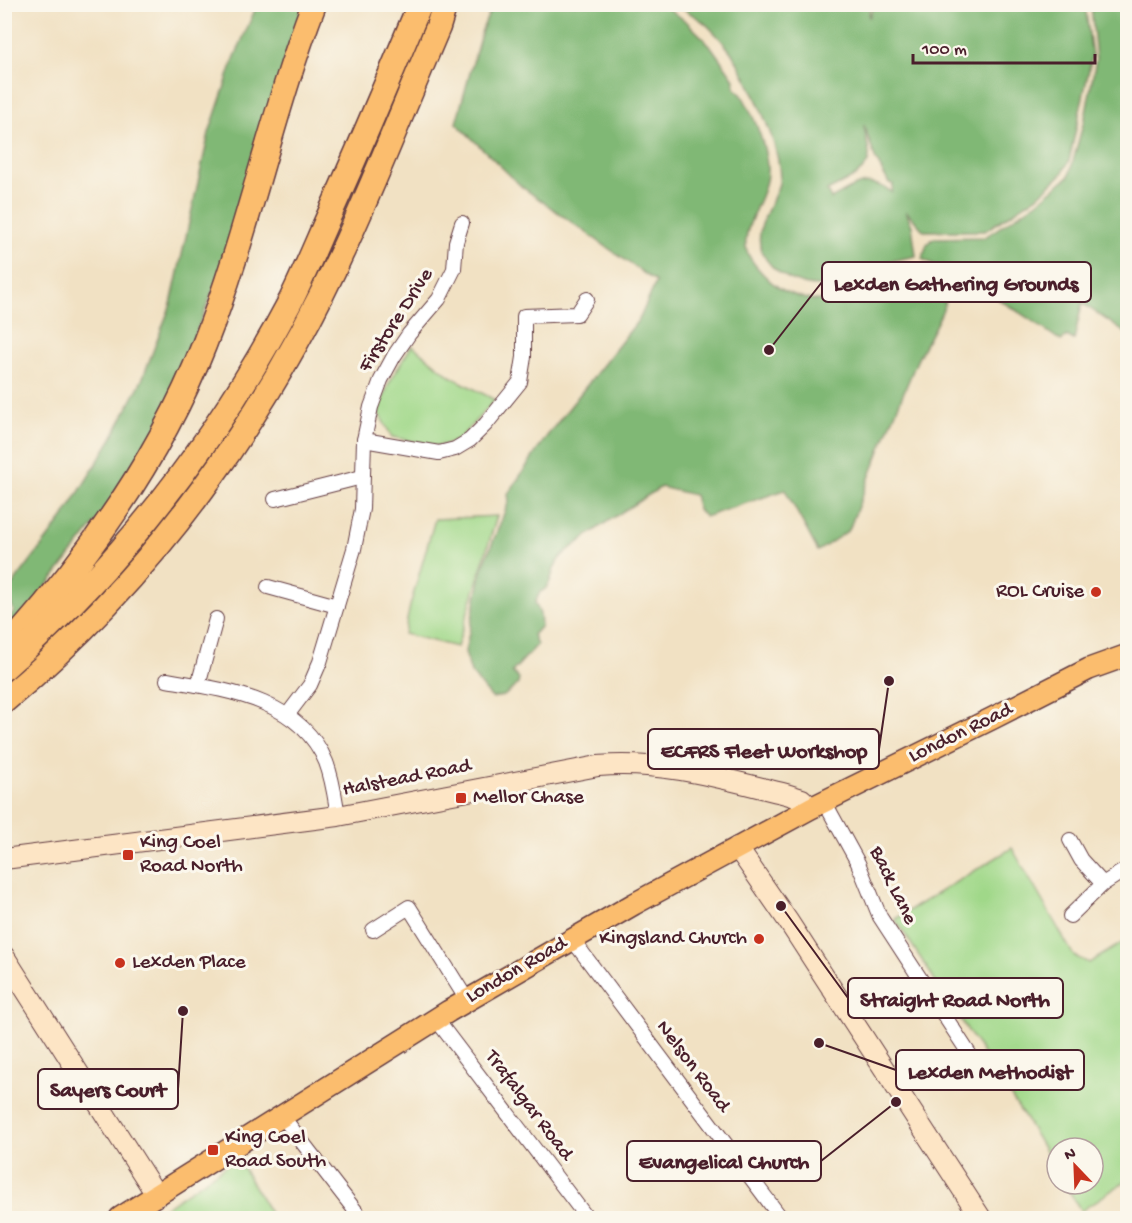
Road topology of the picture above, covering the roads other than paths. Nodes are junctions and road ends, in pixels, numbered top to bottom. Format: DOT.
graph roads {
  1 [pos="314,4"];
  2 [pos="420,4"];
  3 [pos="451,4"];
  4 [pos="441,16"];
  5 [pos="462,223"];
  6 [pos="587,299"];
  7 [pos="364,440"];
  8 [pos="362,477"];
  9 [pos="275,499"];
  10 [pos="268,587"];
  11 [pos="338,606"];
  12 [pos="216,619"];
  13 [pos="1128,639"];
  14 [pos="4,650"];
  15 [pos="1128,655"];
  16 [pos="4,668"];
  17 [pos="1089,669"];
  18 [pos="166,680"];
  19 [pos="198,685"];
  20 [pos="4,701"];
  21 [pos="288,714"];
  22 [pos="817,804"];
  23 [pos="338,816"];
  24 [pos="1070,840"];
  25 [pos="737,847"];
  26 [pos="4,859"];
  27 [pos="1128,868"];
  28 [pos="1103,884"];
  29 [pos="1070,916"];
  30 [pos="373,930"];
  31 [pos="572,939"];
  32 [pos="4,956"];
  33 [pos="467,1000"];
  34 [pos="435,1019"];
  35 [pos="985,1078"];
  36 [pos="282,1116"];
  37 [pos="157,1196"];
  38 [pos="142,1213"];
  39 [pos="120,1218"];
  40 [pos="361,1218"];
  41 [pos="587,1218"];
  42 [pos="781,1218"];
  43 [pos="981,1218"];
  1 -- 14 [label="highway"];
  2 -- 16 [label="highway"];
  3 -- 4 [label="highway"];
  4 -- 20 [label="highway"];
  5 -- 7 [label="street, Firstore Drive"];
  6 -- 7 [label="street"];
  7 -- 8 [label="street, Firstore Drive"];
  8 -- 9 [label="street"];
  8 -- 11 [label="street, Firstore Drive"];
  10 -- 11 [label="street"];
  11 -- 21 [label="street, Firstore Drive"];
  12 -- 19 [label="street"];
  13 -- 17 [label="main road, London Road"];
  15 -- 17 [label="main road, London Road"];
  17 -- 22 [label="main road, London Road"];
  18 -- 19 [label="street"];
  19 -- 21 [label="street"];
  21 -- 23 [label="street"];
  22 -- 23 [label="street, Halstead Road"];
  22 -- 25 [label="main road, London Road"];
  22 -- 35 [label="street, Back Lane"];
  23 -- 26 [label="street, Halstead Road"];
  24 -- 28 [label="street"];
  25 -- 31 [label="main road, London Road"];
  25 -- 43 [label="street"];
  27 -- 28 [label="street"];
  28 -- 29 [label="street"];
  30 -- 33 [label="street"];
  31 -- 33 [label="main road, London Road"];
  31 -- 42 [label="street, Nelson Road"];
  32 -- 37 [label="street"];
  33 -- 34 [label="main road, London Road"];
  34 -- 36 [label="main road, London Road"];
  34 -- 41 [label="street, Trafalgar Road"];
  36 -- 37 [label="main road, London Road"];
  36 -- 40 [label="street"];
  37 -- 38 [label="main road, London Road"];
  38 -- 39 [label="main road, London Road"];
}
